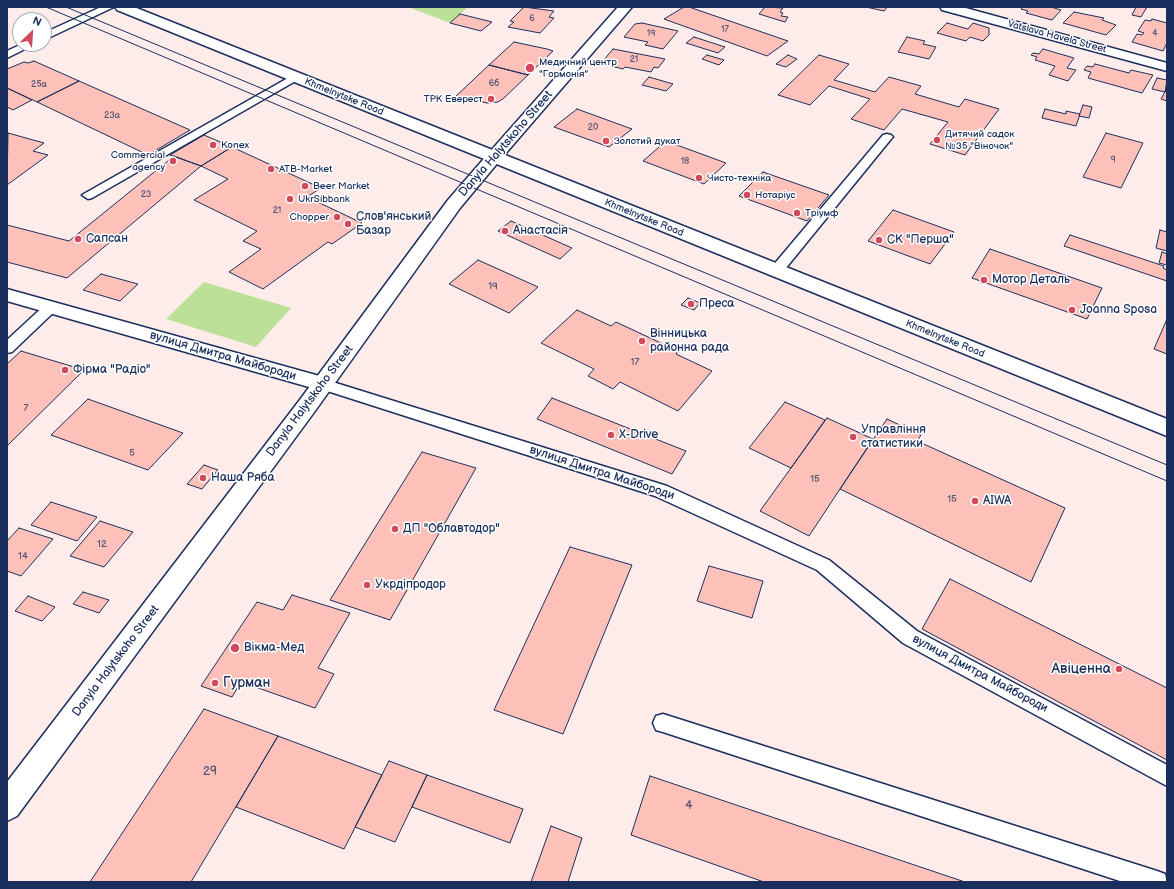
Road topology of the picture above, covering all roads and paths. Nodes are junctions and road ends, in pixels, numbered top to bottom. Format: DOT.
graph roads {
  1 [pos="109,7"];
  2 [pos="122,7"];
  3 [pos="625,7"];
  4 [pos="947,7"];
  5 [pos="52,34"];
  6 [pos="1167,67"];
  7 [pos="295,77"];
  8 [pos="887,137"];
  9 [pos="494,157"];
  10 [pos="88,196"];
  11 [pos="776,271"];
  12 [pos="7,295"];
  13 [pos="51,307"];
  14 [pos="7,348"];
  15 [pos="323,384"];
  16 [pos="1167,428"];
  17 [pos="663,723"];
  18 [pos="1167,776"];
  19 [pos="7,806"];
  20 [pos="1157,882"];
  1 -- 5 [label="lane"];
  2 -- 7 [label="main road, Khmelnytske Road"];
  3 -- 9 [label="main road, Danyla Halytskoho Street"];
  4 -- 6 [label="main road, Vatslava Havela Street"];
  7 -- 9 [label="main road, Khmelnytske Road"];
  7 -- 10 [label="lane"];
  8 -- 11 [label="lane"];
  9 -- 11 [label="main road, Khmelnytske Road"];
  9 -- 15 [label="main road, Danyla Halytskoho Street"];
  11 -- 16 [label="main road, Khmelnytske Road"];
  12 -- 13 [label="main road, вулиця Дмитра Майбороди"];
  13 -- 14 [label="lane"];
  13 -- 15 [label="main road, вулиця Дмитра Майбороди"];
  15 -- 18 [label="lane, вулиця Дмитра Майбороди"];
  15 -- 19 [label="main road, Danyla Halytskoho Street"];
  17 -- 20 [label="lane"];
}
